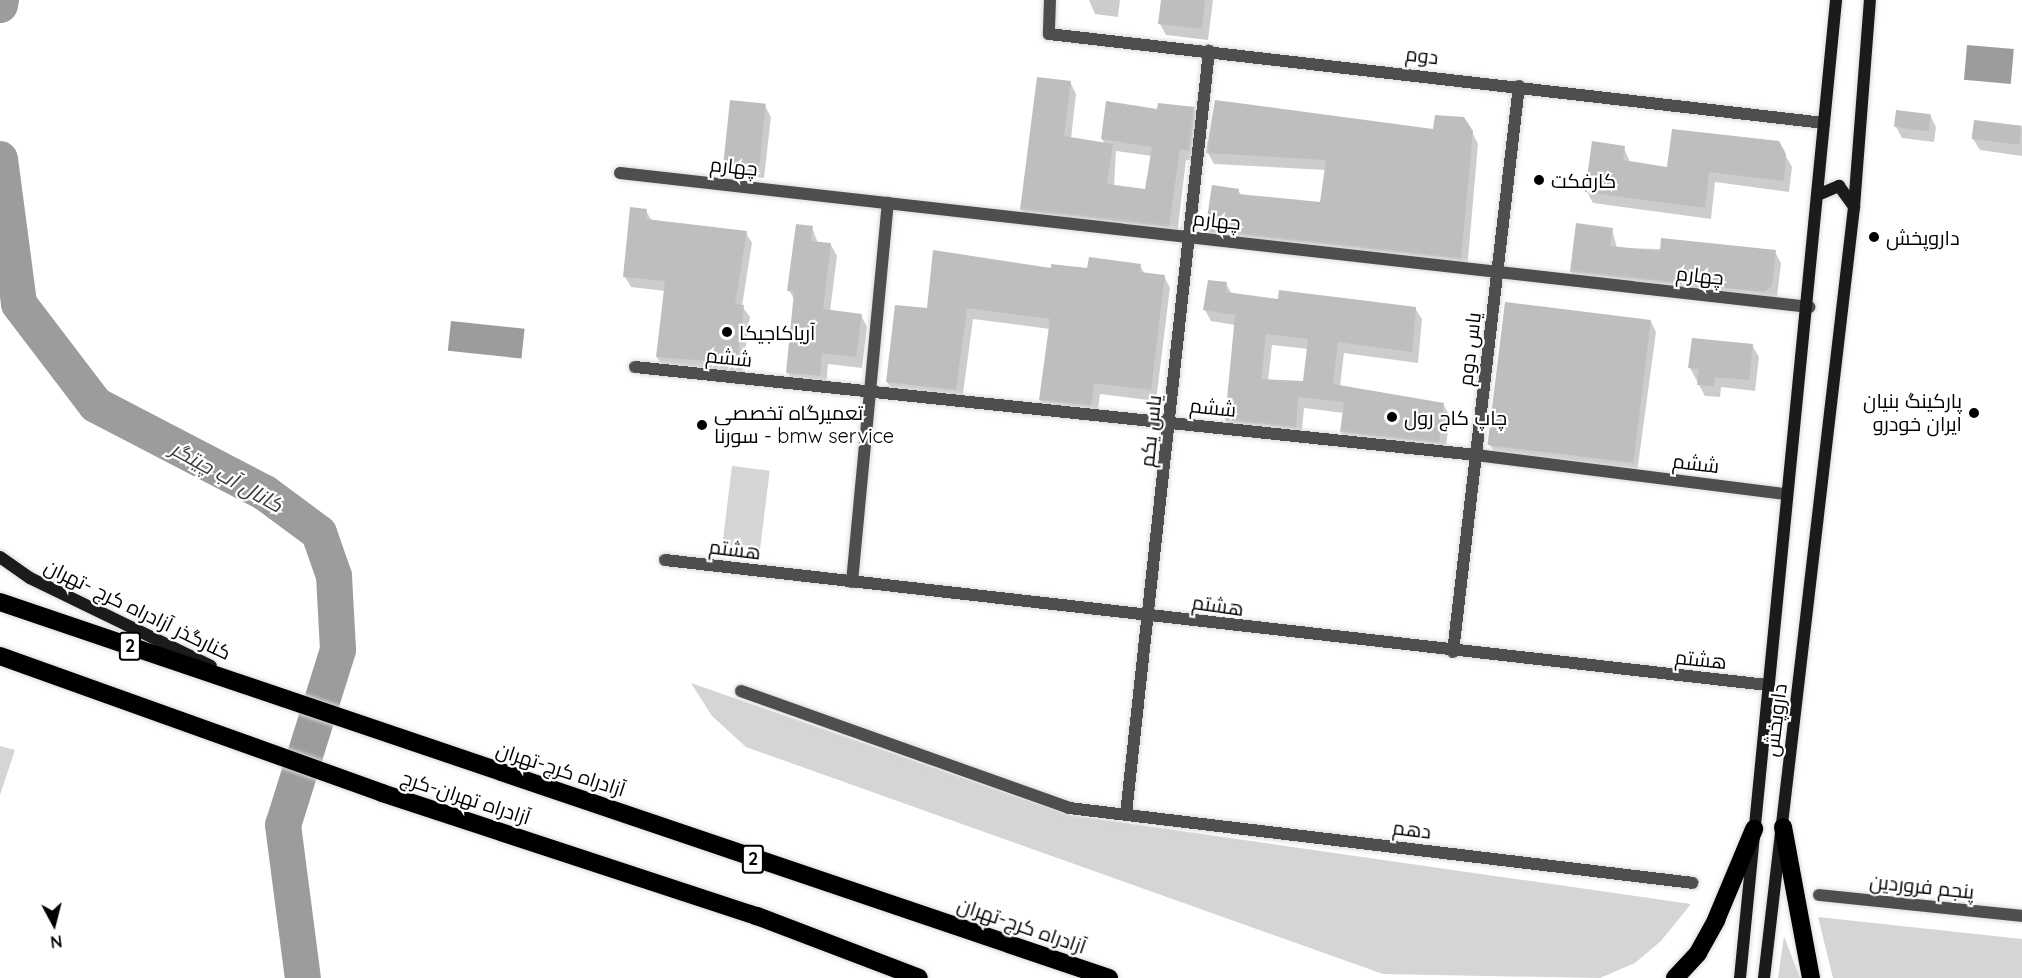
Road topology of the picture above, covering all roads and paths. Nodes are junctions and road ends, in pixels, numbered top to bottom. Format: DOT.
graph roads {
  1 [pos="1050,0"];
  2 [pos="1836,0"];
  3 [pos="1870,0"];
  4 [pos="1209,51"];
  5 [pos="1519,86"];
  6 [pos="1824,123"];
  7 [pos="621,173"];
  8 [pos="1820,194"];
  9 [pos="888,203"];
  10 [pos="1854,207"];
  11 [pos="1191,237"];
  12 [pos="1498,272"];
  13 [pos="1809,307"];
  14 [pos="634,367"];
  15 [pos="870,391"];
  16 [pos="1170,422"];
  17 [pos="1476,455"];
  18 [pos="1786,494"];
  19 [pos="0,557"];
  20 [pos="664,560"];
  21 [pos="852,582"];
  22 [pos="0,602"];
  23 [pos="1149,616"];
  24 [pos="1453,652"];
  25 [pos="0,656"];
  26 [pos="1767,685"];
  27 [pos="261,691"];
  28 [pos="741,691"];
  29 [pos="1126,814"];
  30 [pos="1783,827"];
  31 [pos="1754,829"];
  32 [pos="1693,883"];
  33 [pos="1819,895"];
  34 [pos="2022,916"];
  35 [pos="916,977"];
  36 [pos="1109,978"];
  37 [pos="1676,978"];
  38 [pos="1740,978"];
  39 [pos="1764,978"];
  40 [pos="1811,978"];
  1 -- 4 [label="street, دوم"];
  2 -- 6 [label="street, داروپخش"];
  3 -- 10 [label="street, داروپخش"];
  4 -- 5 [label="street, دوم"];
  4 -- 11 [label="street, یاس یکم"];
  5 -- 6 [label="street, دوم"];
  5 -- 12 [label="street, یاس دوم"];
  6 -- 8 [label="street, داروپخش"];
  7 -- 9 [label="street, چهارم"];
  8 -- 10 [label="street"];
  8 -- 13 [label="street, داروپخش"];
  9 -- 11 [label="street, چهارم"];
  9 -- 15 [label="street"];
  10 -- 30 [label="street, داروپخش"];
  11 -- 12 [label="street, چهارم"];
  11 -- 16 [label="street, یاس یکم"];
  12 -- 13 [label="street, چهارم"];
  12 -- 17 [label="street, یاس دوم"];
  13 -- 18 [label="street, داروپخش"];
  14 -- 15 [label="street, ششم"];
  15 -- 16 [label="street, ششم"];
  15 -- 21 [label="street"];
  16 -- 17 [label="street, ششم"];
  16 -- 23 [label="street, یاس یکم"];
  17 -- 18 [label="street, ششم"];
  17 -- 24 [label="street, یاس دوم"];
  18 -- 26 [label="street, داروپخش"];
  19 -- 27 [label="street, کنارگذر آزادراه کرج -تهران"];
  20 -- 21 [label="street, هشتم"];
  21 -- 23 [label="street, هشتم"];
  22 -- 27 [label="highway, آزادراه کرج-تهران / 2"];
  23 -- 24 [label="street, هشتم"];
  23 -- 29 [label="street, یاس یکم"];
  24 -- 26 [label="street, هشتم"];
  25 -- 35 [label="highway, آزادراه تهران-کرج"];
  26 -- 31 [label="street, داروپخش"];
  27 -- 36 [label="highway, آزادراه کرج-تهران / 2"];
  28 -- 29 [label="street, دهم"];
  29 -- 32 [label="street, دهم"];
  30 -- 39 [label="street, داروپخش"];
  30 -- 40 [label="highway"];
  31 -- 37 [label="highway"];
  31 -- 38 [label="street, داروپخش"];
  33 -- 34 [label="street, پنجم فروردین"];
}
